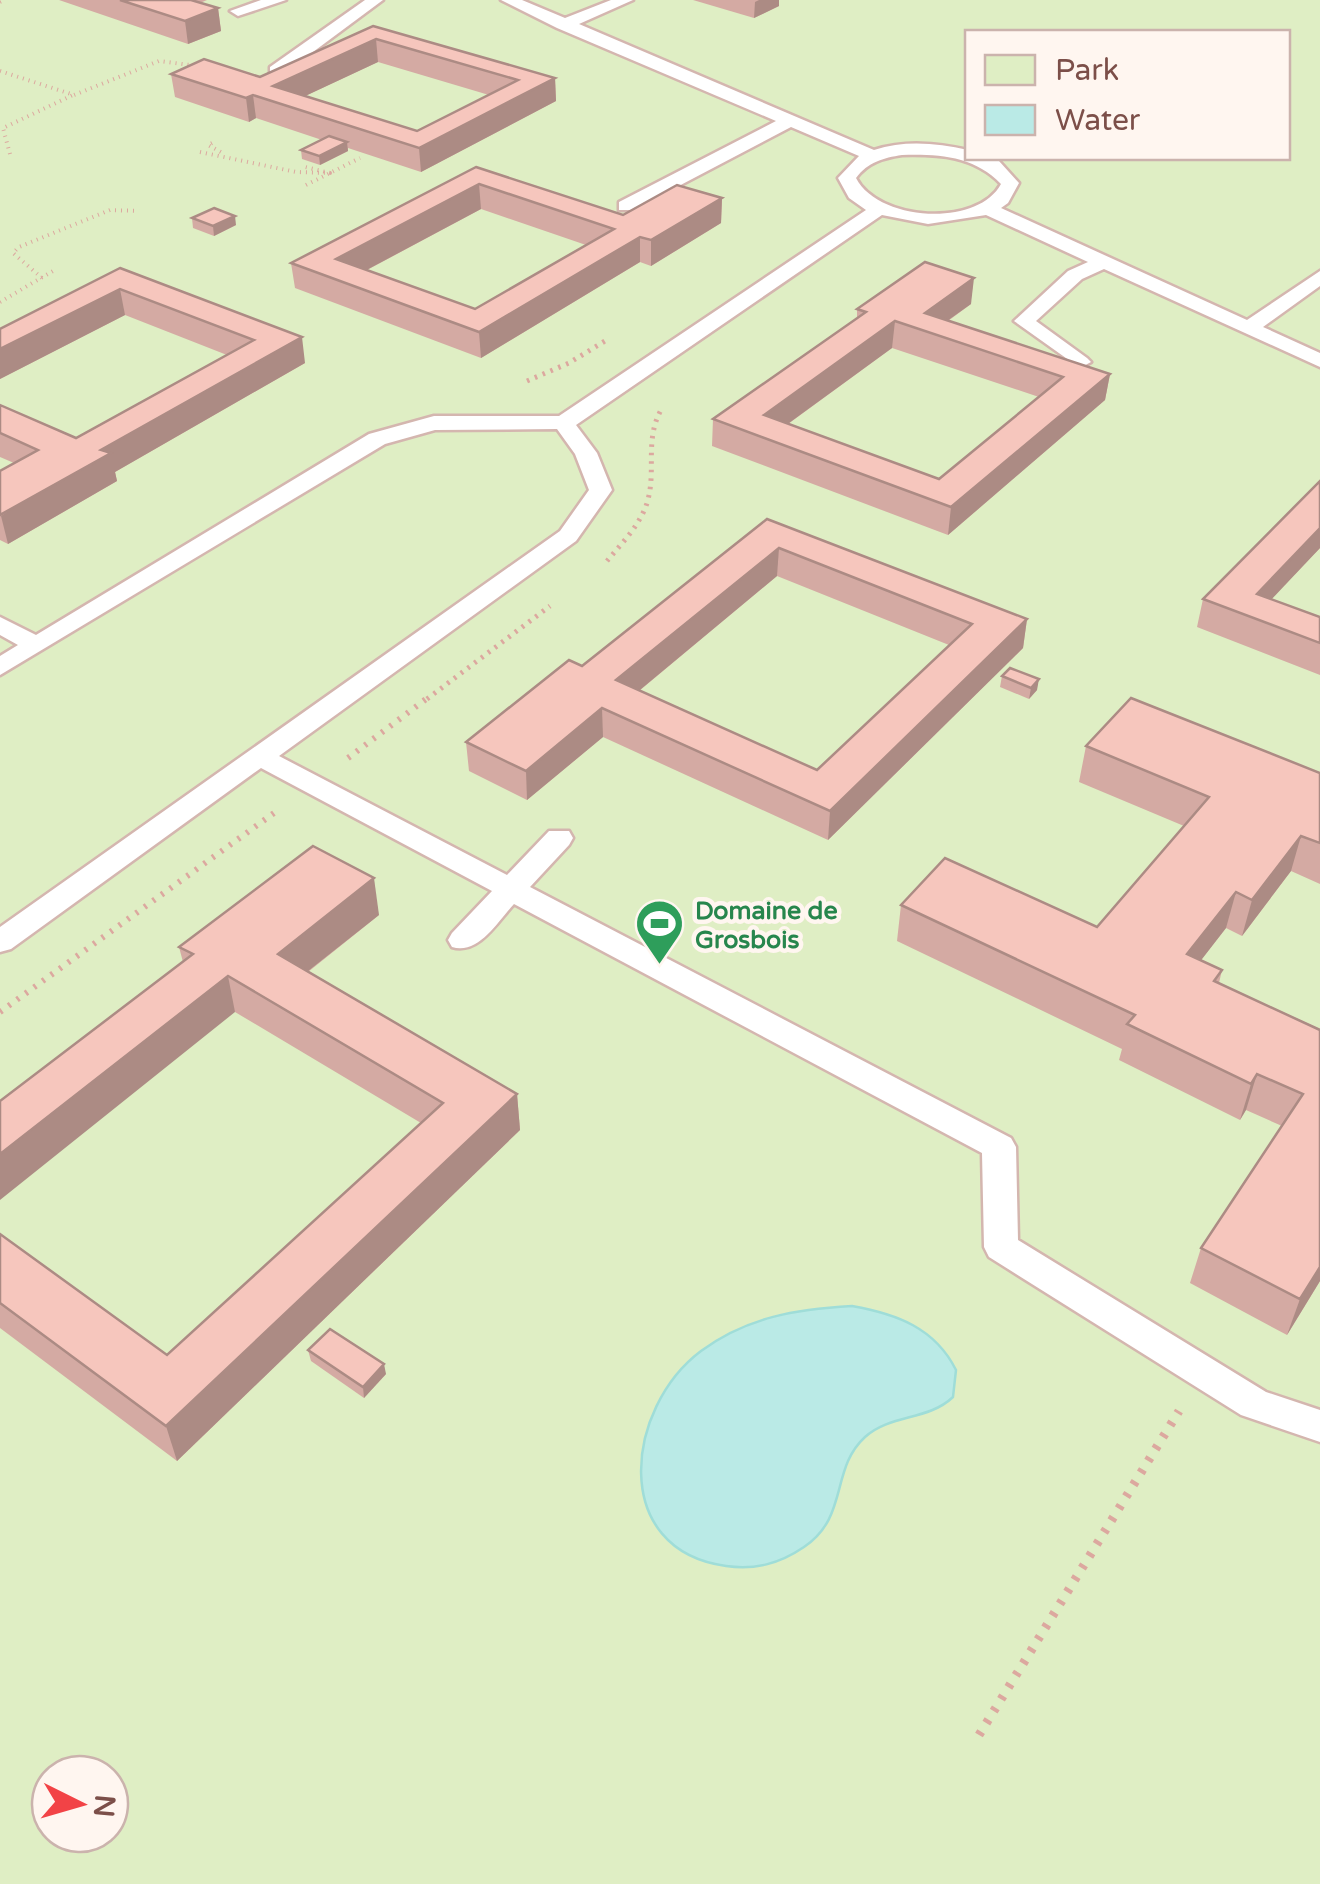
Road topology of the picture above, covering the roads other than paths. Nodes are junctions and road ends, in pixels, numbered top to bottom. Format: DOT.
graph roads {
  1 [pos="278,0"];
  2 [pos="375,0"];
  3 [pos="508,0"];
  4 [pos="625,0"];
  5 [pos="238,11"];
  6 [pos="563,24"];
  7 [pos="278,69"];
  8 [pos="789,121"];
  9 [pos="873,156"];
  10 [pos="965,156"];
  11 [pos="981,160"];
  12 [pos="626,206"];
  13 [pos="880,209"];
  14 [pos="988,210"];
  15 [pos="1100,264"];
  16 [pos="1320,277"];
  17 [pos="1248,329"];
  18 [pos="1080,362"];
  19 [pos="1320,362"];
  20 [pos="564,423"];
  21 [pos="0,625"];
  22 [pos="36,645"];
  23 [pos="0,667"];
  24 [pos="257,755"];
  25 [pos="559,838"];
  26 [pos="508,891"];
  27 [pos="462,940"];
  28 [pos="0,942"];
  29 [pos="1320,1426"];
  1 -- 5 [label="lane"];
  2 -- 7 [label="lane"];
  3 -- 6 [label="lane"];
  4 -- 6 [label="lane"];
  6 -- 8 [label="lane"];
  8 -- 9 [label="lane"];
  8 -- 12 [label="lane"];
  9 -- 10 [label="lane"];
  9 -- 13 [label="lane"];
  11 -- 14 [label="lane"];
  13 -- 14 [label="lane"];
  13 -- 20 [label="lane"];
  14 -- 15 [label="lane"];
  15 -- 17 [label="lane"];
  15 -- 18 [label="lane"];
  16 -- 17 [label="lane"];
  17 -- 19 [label="lane"];
  20 -- 22 [label="lane"];
  20 -- 24 [label="lane"];
  21 -- 22 [label="lane"];
  22 -- 23 [label="lane"];
  24 -- 26 [label="lane"];
  24 -- 28 [label="lane"];
  25 -- 26 [label="lane"];
  26 -- 27 [label="lane"];
  26 -- 29 [label="lane"];
}
